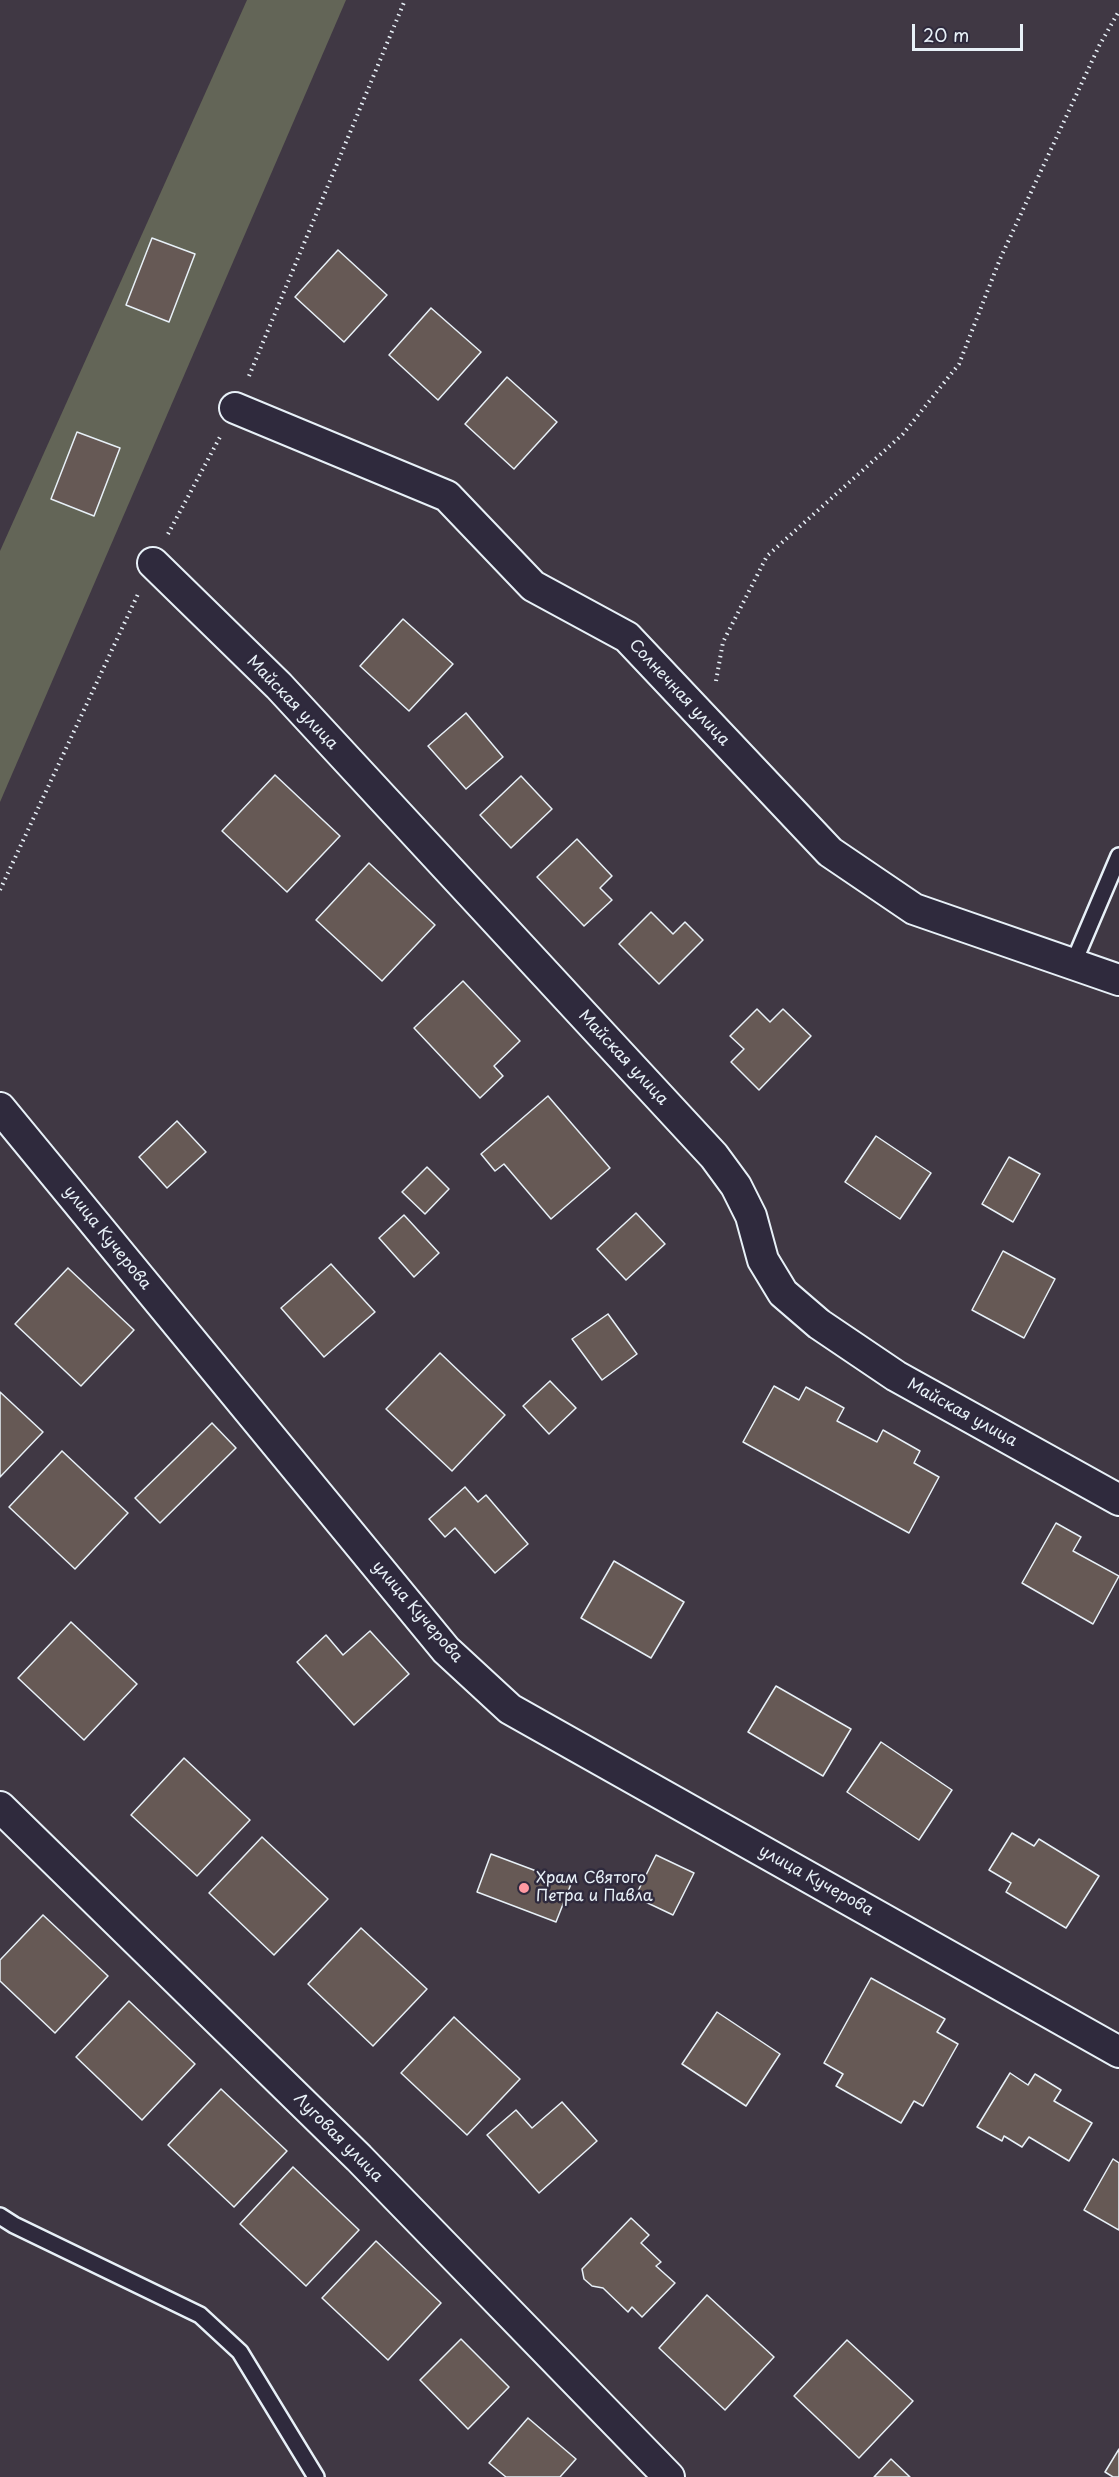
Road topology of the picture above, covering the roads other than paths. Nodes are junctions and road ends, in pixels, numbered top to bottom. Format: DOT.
graph roads {
  1 [pos="236,408"];
  2 [pos="153,563"];
  3 [pos="1119,856"];
  4 [pos="1073,963"];
  5 [pos="1119,980"];
  6 [pos="0,1108"];
  7 [pos="1119,1500"];
  8 [pos="0,1807"];
  9 [pos="1119,2052"];
  10 [pos="0,2217"];
  11 [pos="316,2477"];
  12 [pos="669,2477"];
  1 -- 4 [label="street, Солнечная улица"];
  2 -- 7 [label="street, Майская улица"];
  3 -- 4 [label="lane"];
  4 -- 5 [label="street, Солнечная улица"];
  6 -- 9 [label="street, улица Кучерова"];
  8 -- 12 [label="street, Луговая улица"];
  10 -- 11 [label="lane"];
}
